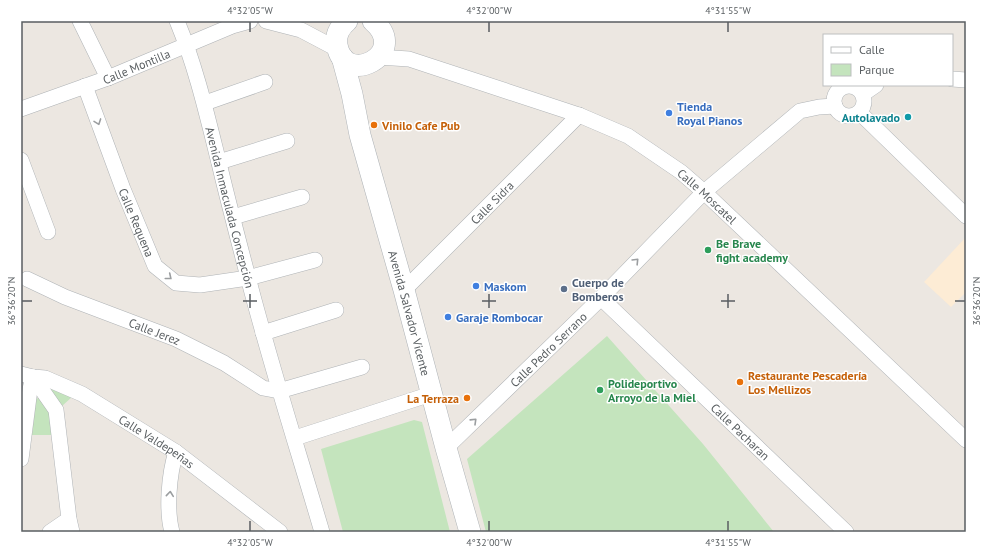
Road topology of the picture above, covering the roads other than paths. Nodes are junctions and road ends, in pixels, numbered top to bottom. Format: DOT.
graph roads {
  1 [pos="80,21"];
  2 [pos="177,21"];
  3 [pos="250,21"];
  4 [pos="266,21"];
  5 [pos="374,21"];
  6 [pos="341,34"];
  7 [pos="187,46"];
  8 [pos="376,54"];
  9 [pos="108,78"];
  10 [pos="953,79"];
  11 [pos="966,80"];
  12 [pos="265,82"];
  13 [pos="85,86"];
  14 [pos="875,86"];
  15 [pos="352,94"];
  16 [pos="863,94"];
  17 [pos="204,103"];
  18 [pos="834,106"];
  19 [pos="21,109"];
  20 [pos="860,113"];
  21 [pos="579,115"];
  22 [pos="287,141"];
  23 [pos="21,160"];
  24 [pos="219,162"];
  25 [pos="704,192"];
  26 [pos="302,197"];
  27 [pos="966,216"];
  28 [pos="233,217"];
  29 [pos="48,232"];
  30 [pos="315,260"];
  31 [pos="248,278"];
  32 [pos="27,279"];
  33 [pos="404,290"];
  34 [pos="601,298"];
  35 [pos="336,310"];
  36 [pos="263,333"];
  37 [pos="362,367"];
  38 [pos="27,376"];
  39 [pos="279,391"];
  40 [pos="431,394"];
  41 [pos="295,438"];
  42 [pos="966,440"];
  43 [pos="446,448"];
  44 [pos="176,452"];
  45 [pos="21,459"];
  46 [pos="71,525"];
  47 [pos="50,532"];
  48 [pos="172,532"];
  49 [pos="280,532"];
  50 [pos="322,532"];
  51 [pos="470,532"];
  52 [pos="846,532"];
  1 -- 9 [label="street"];
  2 -- 7 [label="street, Avenida Inmaculada Concepción"];
  3 -- 7 [label="street, Calle Montilla"];
  4 -- 6 [label="street"];
  5 -- 8 [label="street"];
  6 -- 8 [label="street"];
  6 -- 15 [label="street, Avenida Salvador Vicente"];
  7 -- 9 [label="street, Calle Montilla"];
  7 -- 17 [label="street, Avenida Inmaculada Concepción"];
  8 -- 15 [label="street, Avenida Salvador Vicente"];
  8 -- 21 [label="street, Calle Moscatel"];
  9 -- 13 [label="street, Calle Montilla"];
  10 -- 11 [label="street"];
  12 -- 17 [label="street"];
  13 -- 19 [label="street, Calle Montilla"];
  13 -- 31 [label="street, Calle Requena, one-way"];
  14 -- 16 [label="street"];
  15 -- 33 [label="street, Avenida Salvador Vicente"];
  16 -- 18 [label="street"];
  16 -- 20 [label="street"];
  17 -- 24 [label="street, Avenida Inmaculada Concepción"];
  18 -- 20 [label="street"];
  18 -- 25 [label="street, Calle Pedro Serrano"];
  20 -- 27 [label="street"];
  21 -- 25 [label="street, Calle Moscatel"];
  21 -- 33 [label="street, Calle Sidra"];
  22 -- 24 [label="street"];
  23 -- 29 [label="street"];
  24 -- 28 [label="street, Avenida Inmaculada Concepción"];
  34 -- 25 [label="street, Calle Pedro Serrano, one-way"];
  25 -- 42 [label="street, Calle Moscatel"];
  26 -- 28 [label="street"];
  28 -- 31 [label="street, Avenida Inmaculada Concepción"];
  30 -- 31 [label="street, Calle Requena"];
  31 -- 36 [label="street, Avenida Inmaculada Concepción"];
  32 -- 39 [label="street, Calle Jerez"];
  33 -- 40 [label="street, Avenida Salvador Vicente"];
  43 -- 34 [label="street, Calle Pedro Serrano, one-way"];
  34 -- 52 [label="street, Calle Pacharan"];
  35 -- 36 [label="street"];
  36 -- 39 [label="street, Avenida Inmaculada Concepción"];
  37 -- 39 [label="street"];
  38 -- 44 [label="street, Calle Valdepeñas"];
  38 -- 45 [label="street"];
  38 -- 46 [label="street"];
  39 -- 41 [label="street, Avenida Inmaculada Concepción"];
  40 -- 41 [label="street"];
  40 -- 43 [label="street, Avenida Salvador Vicente"];
  41 -- 50 [label="street, Avenida Inmaculada Concepción"];
  43 -- 51 [label="street, Avenida Salvador Vicente"];
  48 -- 44 [label="street, one-way"];
  44 -- 49 [label="street, Calle Valdepeñas"];
  46 -- 47 [label="street"];
}
